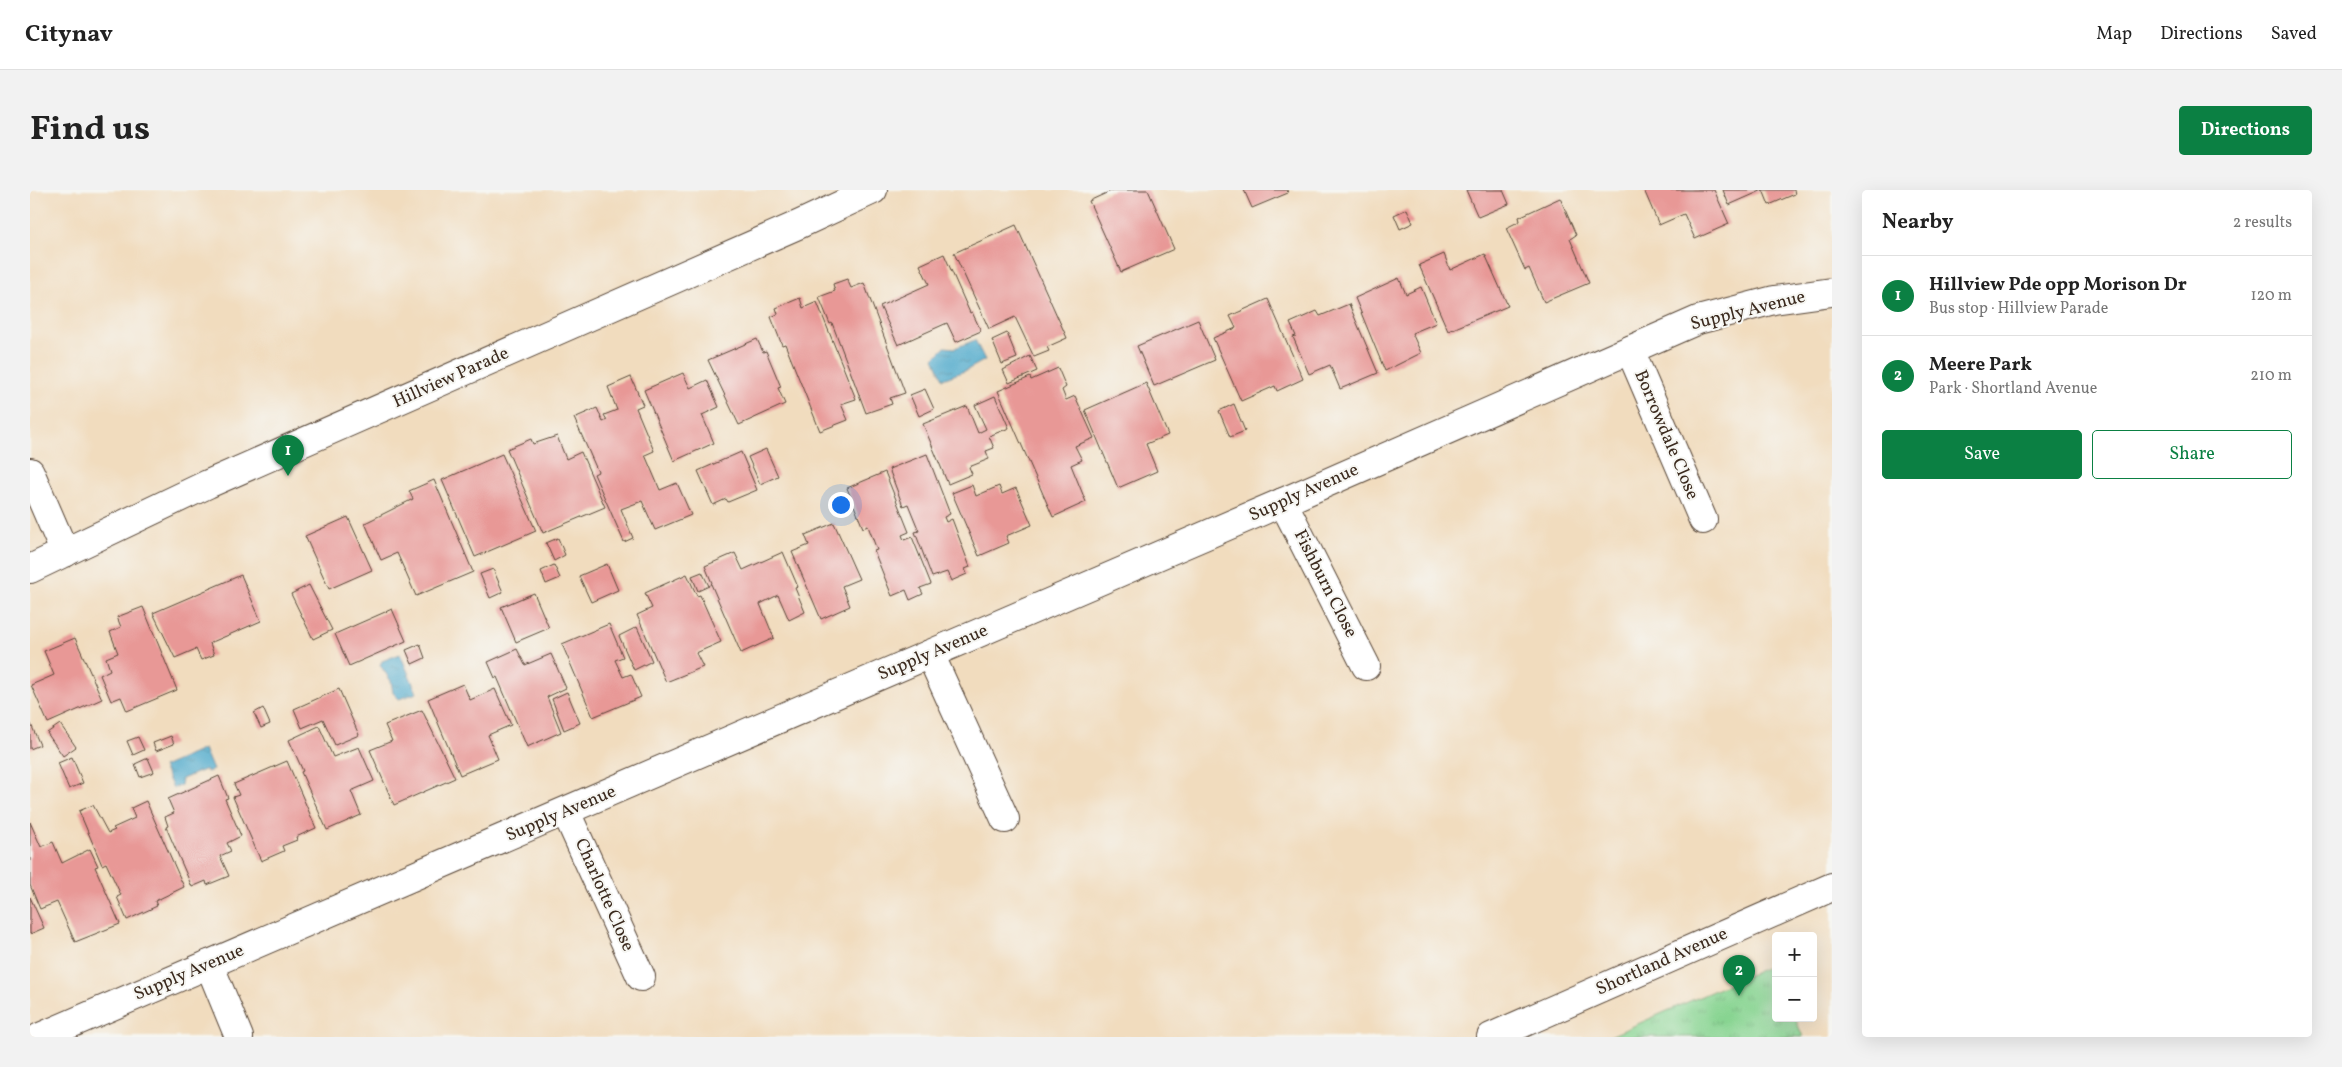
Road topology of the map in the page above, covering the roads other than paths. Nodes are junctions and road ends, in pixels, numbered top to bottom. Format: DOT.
graph roads {
  1 [pos="873,190"];
  2 [pos="1832,292"];
  3 [pos="1630,350"];
  4 [pos="30,472"];
  5 [pos="1284,502"];
  6 [pos="1702,520"];
  7 [pos="65,553"];
  8 [pos="30,568"];
  9 [pos="930,654"];
  10 [pos="1366,666"];
  11 [pos="566,812"];
  12 [pos="1005,819"];
  13 [pos="1832,887"];
  14 [pos="209,964"];
  15 [pos="641,977"];
  16 [pos="40,1037"];
  17 [pos="239,1037"];
  18 [pos="1491,1037"];
  1 -- 7 [label="street, Hillview Parade"];
  2 -- 3 [label="street, Supply Avenue"];
  3 -- 5 [label="street, Supply Avenue"];
  3 -- 6 [label="street, Borrowdale Close"];
  4 -- 7 [label="street"];
  5 -- 9 [label="street, Supply Avenue"];
  5 -- 10 [label="street, Fishburn Close"];
  7 -- 8 [label="street, Hillview Parade"];
  9 -- 11 [label="street, Supply Avenue"];
  9 -- 12 [label="street"];
  11 -- 14 [label="street, Supply Avenue"];
  11 -- 15 [label="street, Charlotte Close"];
  13 -- 18 [label="street, Shortland Avenue"];
  14 -- 16 [label="street, Supply Avenue"];
  14 -- 17 [label="street"];
}
